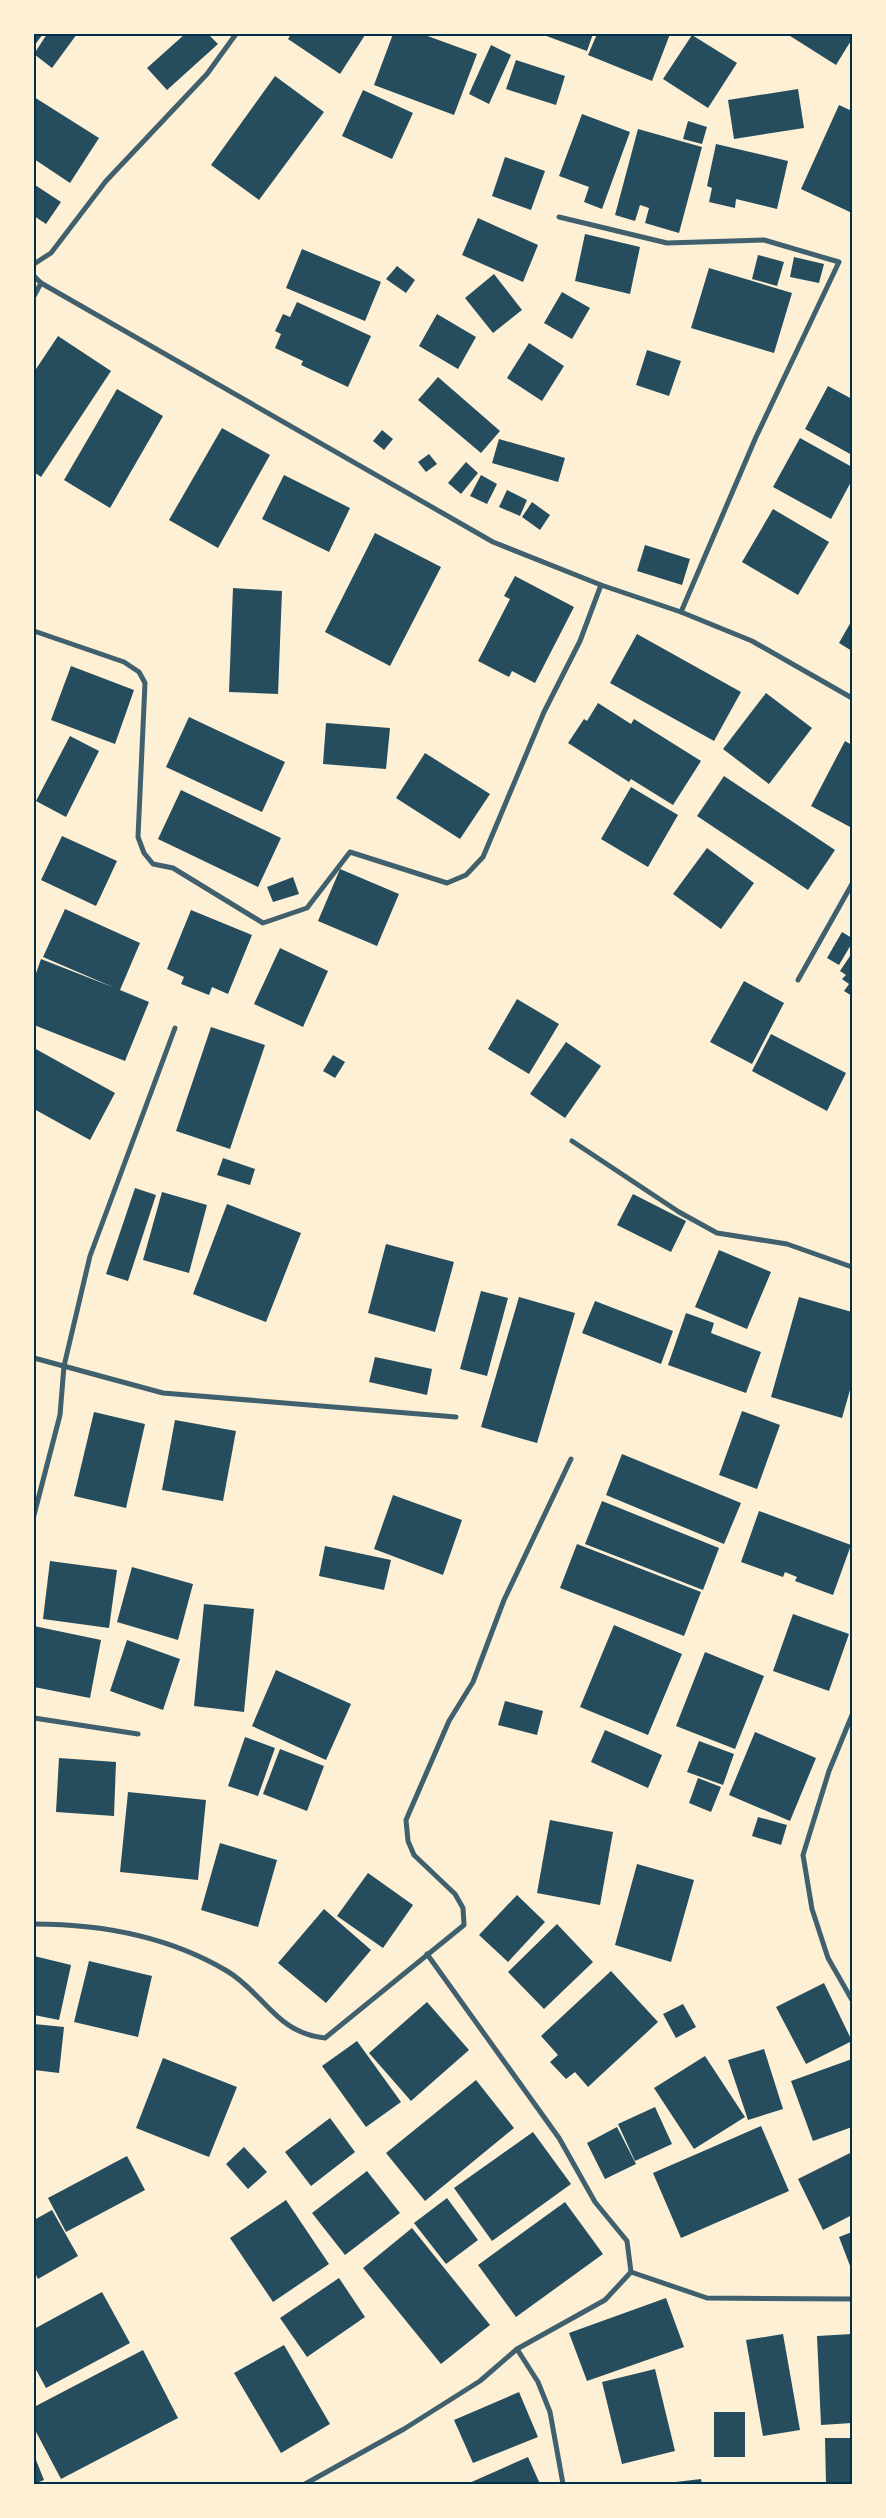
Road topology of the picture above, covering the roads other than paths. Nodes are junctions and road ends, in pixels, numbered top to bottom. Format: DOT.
graph roads {
  1 [pos="236,34"];
  2 [pos="559,217"];
  3 [pos="34,264"];
  4 [pos="34,276"];
  5 [pos="41,283"];
  6 [pos="34,296"];
  7 [pos="601,585"];
  8 [pos="681,612"];
  9 [pos="34,631"];
  10 [pos="852,698"];
  11 [pos="852,884"];
  12 [pos="798,980"];
  13 [pos="175,1028"];
  14 [pos="572,1141"];
  15 [pos="852,1267"];
  16 [pos="34,1358"];
  17 [pos="64,1366"];
  18 [pos="456,1416"];
  19 [pos="571,1459"];
  20 [pos="34,1516"];
  21 [pos="852,1715"];
  22 [pos="34,1718"];
  23 [pos="138,1734"];
  24 [pos="34,1924"];
  25 [pos="427,1954"];
  26 [pos="852,2000"];
  27 [pos="631,2272"];
  28 [pos="852,2299"];
  29 [pos="517,2350"];
  30 [pos="305,2484"];
  31 [pos="563,2484"];
  1 -- 3 [label="street"];
  2 -- 8 [label="street"];
  4 -- 5 [label="street"];
  5 -- 6 [label="street"];
  5 -- 7 [label="street"];
  7 -- 8 [label="street"];
  7 -- 9 [label="street"];
  8 -- 10 [label="street"];
  11 -- 12 [label="street"];
  13 -- 17 [label="street"];
  14 -- 15 [label="street"];
  16 -- 17 [label="street"];
  17 -- 18 [label="street"];
  17 -- 20 [label="street"];
  19 -- 25 [label="street"];
  21 -- 26 [label="street"];
  22 -- 23 [label="street"];
  24 -- 25 [label="street"];
  25 -- 27 [label="street"];
  27 -- 28 [label="street"];
  27 -- 29 [label="street"];
  29 -- 30 [label="street"];
  29 -- 31 [label="street"];
}
